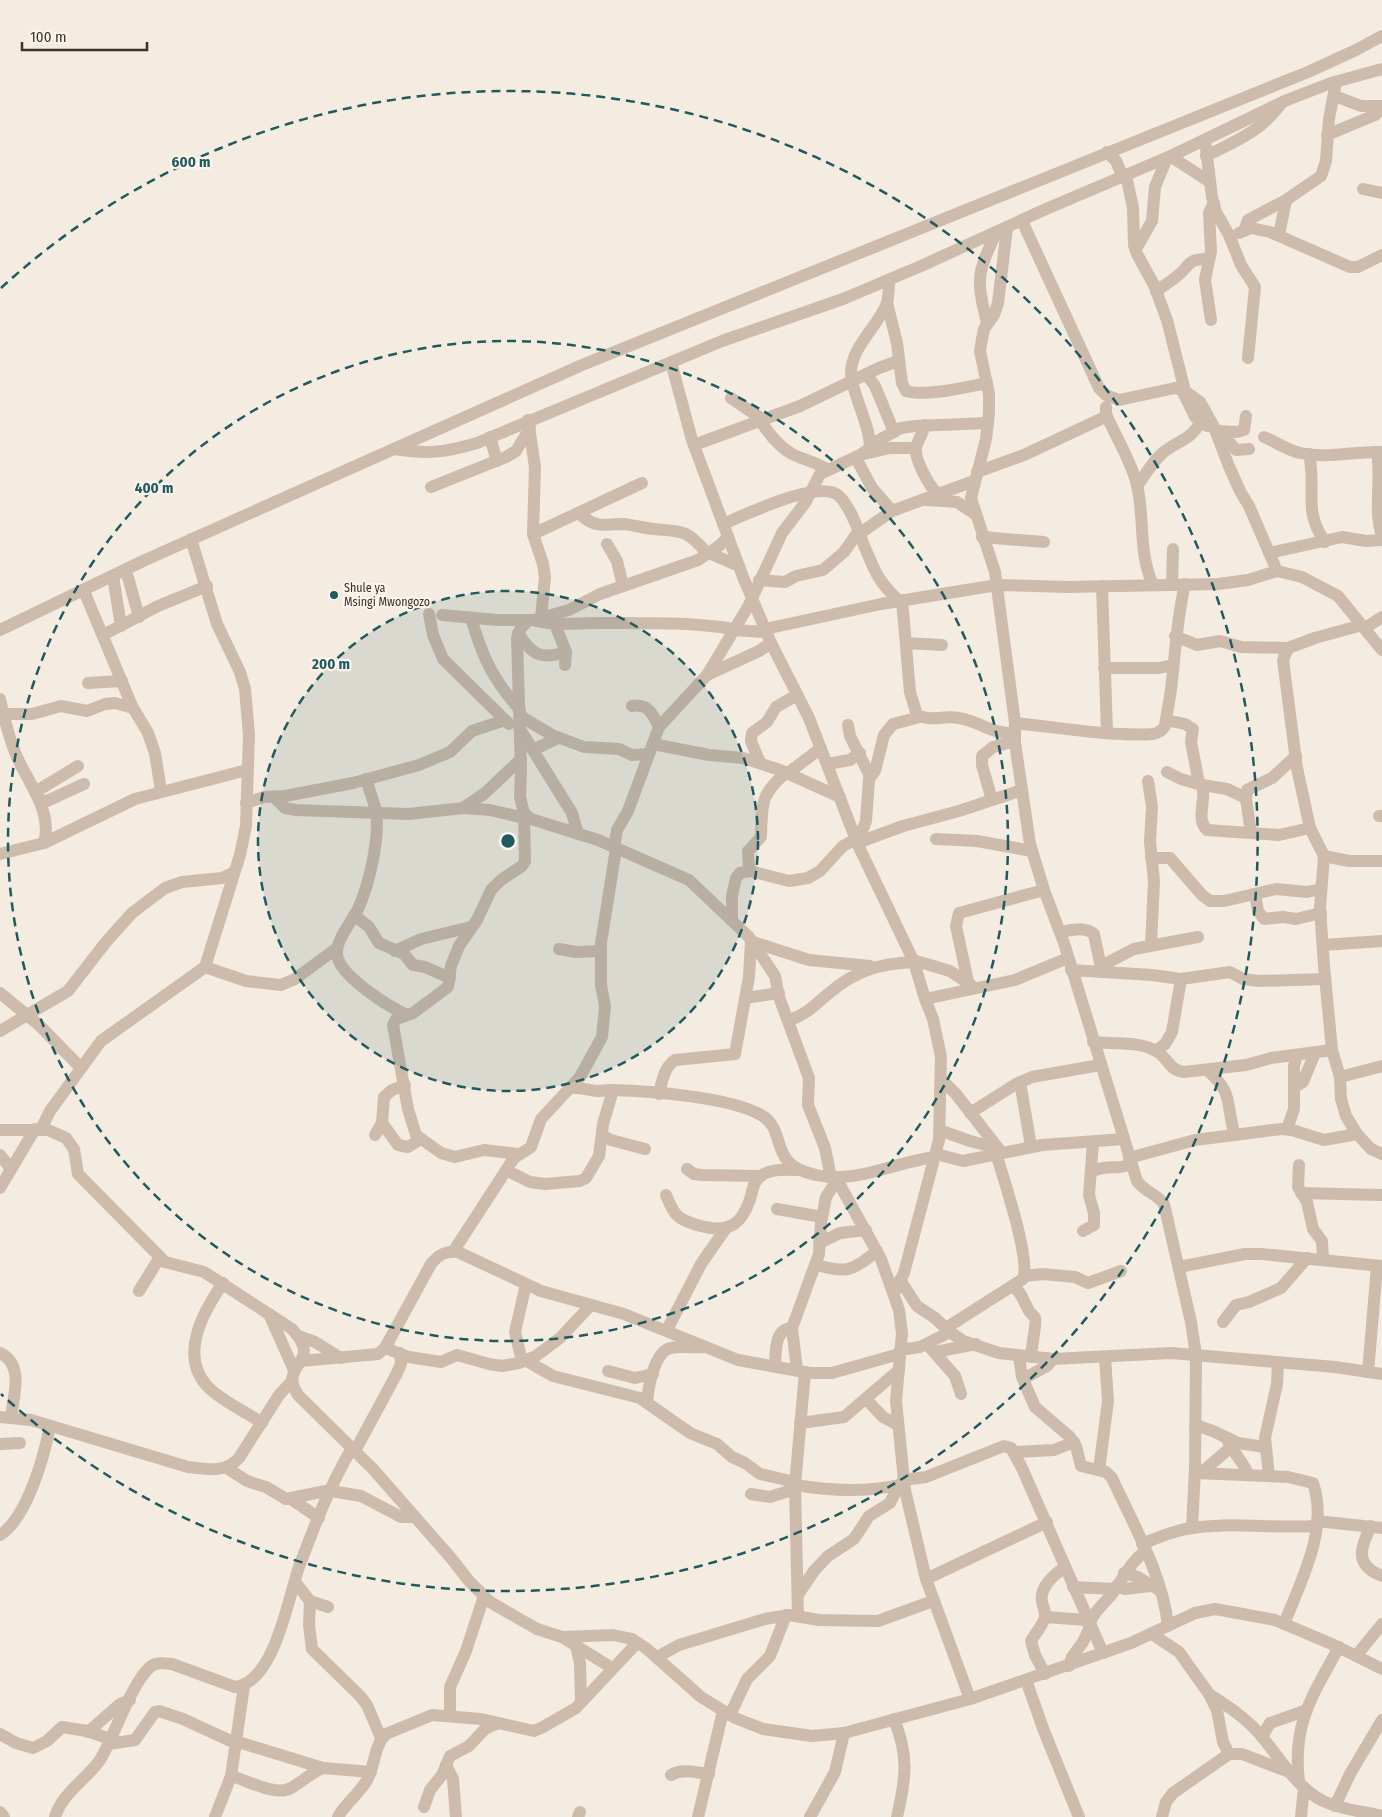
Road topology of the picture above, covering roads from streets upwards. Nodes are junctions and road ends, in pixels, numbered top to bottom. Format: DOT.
graph roads {
  1 [pos="1382,36"];
  2 [pos="1382,69"];
  3 [pos="1336,82"];
  4 [pos="1335,96"];
  5 [pos="1282,102"];
  6 [pos="1382,107"];
  7 [pos="1327,135"];
  8 [pos="1205,140"];
  9 [pos="1107,152"];
  10 [pos="1206,156"];
  11 [pos="1168,157"];
  12 [pos="1125,176"];
  13 [pos="1210,182"];
  14 [pos="1363,189"];
  15 [pos="1382,193"];
  16 [pos="1286,200"];
  17 [pos="1214,203"];
  18 [pos="1022,221"];
  19 [pos="1002,230"];
  20 [pos="1244,231"];
  21 [pos="1279,235"];
  22 [pos="1230,238"];
  23 [pos="1136,249"];
  24 [pos="1382,255"];
  25 [pos="1209,259"];
  26 [pos="889,280"];
  27 [pos="1156,291"];
  28 [pos="887,302"];
  29 [pos="1211,320"];
  30 [pos="987,323"];
  31 [pos="1248,358"];
  32 [pos="898,361"];
  33 [pos="671,362"];
  34 [pos="866,374"];
  35 [pos="852,382"];
  36 [pos="986,383"];
  37 [pos="1184,391"];
  38 [pos="1106,395"];
  39 [pos="731,398"];
  40 [pos="1119,400"];
  41 [pos="1106,415"];
  42 [pos="1246,416"];
  43 [pos="761,419"];
  44 [pos="1201,422"];
  45 [pos="988,423"];
  46 [pos="529,424"];
  47 [pos="925,425"];
  48 [pos="1217,431"];
  49 [pos="894,432"];
  50 [pos="490,437"];
  51 [pos="1264,437"];
  52 [pos="694,445"];
  53 [pos="916,448"];
  54 [pos="394,449"];
  55 [pos="534,451"];
  56 [pos="863,452"];
  57 [pos="1379,452"];
  58 [pos="1309,454"];
  59 [pos="509,455"];
  60 [pos="1332,455"];
  61 [pos="497,461"];
  62 [pos="1228,464"];
  63 [pos="828,470"];
  64 [pos="1312,474"];
  65 [pos="975,477"];
  66 [pos="642,483"];
  67 [pos="1138,486"];
  68 [pos="431,487"];
  69 [pos="810,492"];
  70 [pos="938,493"];
  71 [pos="922,500"];
  72 [pos="892,511"];
  73 [pos="580,514"];
  74 [pos="975,514"];
  75 [pos="723,524"];
  76 [pos="858,533"];
  77 [pos="533,534"];
  78 [pos="1382,536"];
  79 [pos="728,537"];
  80 [pos="982,537"];
  81 [pos="191,539"];
  82 [pos="1382,540"];
  83 [pos="1044,542"];
  84 [pos="1325,542"];
  85 [pos="607,544"];
  86 [pos="1173,548"];
  87 [pos="1269,553"];
  88 [pos="708,554"];
  89 [pos="739,566"];
  90 [pos="126,570"];
  91 [pos="1277,571"];
  92 [pos="113,576"];
  93 [pos="759,580"];
  94 [pos="1172,584"];
  95 [pos="1185,584"];
  96 [pos="997,585"];
  97 [pos="1153,585"];
  98 [pos="207,586"];
  99 [pos="623,586"];
  100 [pos="1102,586"];
  101 [pos="84,591"];
  102 [pos="752,597"];
  103 [pos="900,600"];
  104 [pos="139,617"];
  105 [pos="1382,617"];
  106 [pos="471,618"];
  107 [pos="534,619"];
  108 [pos="555,624"];
  109 [pos="121,626"];
  110 [pos="1363,626"];
  111 [pos="0,630"];
  112 [pos="734,630"];
  113 [pos="518,633"];
  114 [pos="103,635"];
  115 [pos="767,635"];
  116 [pos="1176,636"];
  117 [pos="906,644"];
  118 [pos="942,645"];
  119 [pos="1288,648"];
  120 [pos="1382,650"];
  121 [pos="566,652"];
  122 [pos="565,665"];
  123 [pos="1173,665"];
  124 [pos="1104,668"];
  125 [pos="708,675"];
  126 [pos="119,682"];
  127 [pos="88,683"];
  128 [pos="797,695"];
  129 [pos="0,699"];
  130 [pos="113,703"];
  131 [pos="632,706"];
  132 [pos="134,708"];
  133 [pos="4,714"];
  134 [pos="920,717"];
  135 [pos="505,720"];
  136 [pos="1166,720"];
  137 [pos="520,722"];
  138 [pos="848,725"];
  139 [pos="659,727"];
  140 [pos="1015,732"];
  141 [pos="1107,732"];
  142 [pos="558,738"];
  143 [pos="821,748"];
  144 [pos="651,749"];
  145 [pos="532,750"];
  146 [pos="860,753"];
  147 [pos="1296,756"];
  148 [pos="521,758"];
  149 [pos="760,762"];
  150 [pos="827,764"];
  151 [pos="78,766"];
  152 [pos="247,770"];
  153 [pos="1167,772"];
  154 [pos="788,773"];
  155 [pos="870,776"];
  156 [pos="366,779"];
  157 [pos="1148,781"];
  158 [pos="84,784"];
  159 [pos="1200,784"];
  160 [pos="1022,790"];
  161 [pos="161,791"];
  162 [pos="274,797"];
  163 [pos="840,797"];
  164 [pos="1246,798"];
  165 [pos="992,800"];
  166 [pos="39,801"];
  167 [pos="246,803"];
  168 [pos="463,808"];
  169 [pos="376,812"];
  170 [pos="524,816"];
  171 [pos="1310,828"];
  172 [pos="1251,833"];
  173 [pos="578,834"];
  174 [pos="936,839"];
  175 [pos="856,840"];
  176 [pos="44,843"];
  177 [pos="615,848"];
  178 [pos="1032,851"];
  179 [pos="0,854"];
  180 [pos="1324,856"];
  181 [pos="1151,858"];
  182 [pos="1382,861"];
  183 [pos="750,871"];
  184 [pos="234,872"];
  185 [pos="1321,883"];
  186 [pos="1044,890"];
  187 [pos="1256,894"];
  188 [pos="1320,913"];
  189 [pos="354,916"];
  190 [pos="732,920"];
  191 [pos="471,927"];
  192 [pos="1060,932"];
  193 [pos="1198,937"];
  194 [pos="752,941"];
  195 [pos="1382,941"];
  196 [pos="1151,945"];
  197 [pos="1323,945"];
  198 [pos="337,948"];
  199 [pos="559,949"];
  200 [pos="601,950"];
  201 [pos="395,951"];
  202 [pos="913,961"];
  203 [pos="1069,964"];
  204 [pos="205,966"];
  205 [pos="875,966"];
  206 [pos="1102,969"];
  207 [pos="450,978"];
  208 [pos="1325,978"];
  209 [pos="1181,980"];
  210 [pos="972,985"];
  211 [pos="0,993"];
  212 [pos="779,993"];
  213 [pos="745,998"];
  214 [pos="925,999"];
  215 [pos="407,1015"];
  216 [pos="28,1016"];
  217 [pos="789,1020"];
  218 [pos="0,1031"];
  219 [pos="1093,1042"];
  220 [pos="1332,1050"];
  221 [pos="1156,1051"];
  222 [pos="1315,1053"];
  223 [pos="1297,1055"];
  224 [pos="1100,1065"];
  225 [pos="1382,1066"];
  226 [pos="81,1068"];
  227 [pos="1213,1069"];
  228 [pos="1340,1077"];
  229 [pos="942,1079"];
  230 [pos="1020,1082"];
  231 [pos="405,1085"];
  232 [pos="1295,1087"];
  233 [pos="570,1088"];
  234 [pos="613,1090"];
  235 [pos="659,1094"];
  236 [pos="970,1112"];
  237 [pos="382,1123"];
  238 [pos="38,1129"];
  239 [pos="0,1130"];
  240 [pos="939,1130"];
  241 [pos="1287,1130"];
  242 [pos="1357,1134"];
  243 [pos="375,1135"];
  244 [pos="602,1135"];
  245 [pos="1235,1135"];
  246 [pos="421,1139"];
  247 [pos="1124,1139"];
  248 [pos="1093,1142"];
  249 [pos="1031,1146"];
  250 [pos="645,1149"];
  251 [pos="998,1151"];
  252 [pos="518,1154"];
  253 [pos="1382,1154"];
  254 [pos="0,1155"];
  255 [pos="936,1155"];
  256 [pos="1130,1161"];
  257 [pos="1299,1165"];
  258 [pos="11,1169"];
  259 [pos="687,1169"];
  260 [pos="506,1170"];
  261 [pos="798,1170"];
  262 [pos="1091,1172"];
  263 [pos="760,1176"];
  264 [pos="835,1179"];
  265 [pos="0,1188"];
  266 [pos="1301,1193"];
  267 [pos="666,1195"];
  268 [pos="1382,1195"];
  269 [pos="777,1210"];
  270 [pos="822,1220"];
  271 [pos="726,1228"];
  272 [pos="866,1230"];
  273 [pos="1083,1231"];
  274 [pos="838,1234"];
  275 [pos="819,1243"];
  276 [pos="877,1251"];
  277 [pos="453,1252"];
  278 [pos="160,1256"];
  279 [pos="1307,1258"];
  280 [pos="1323,1260"];
  281 [pos="816,1266"];
  282 [pos="1380,1266"];
  283 [pos="1180,1267"];
  284 [pos="1121,1271"];
  285 [pos="1024,1276"];
  286 [pos="900,1280"];
  287 [pos="223,1283"];
  288 [pos="526,1284"];
  289 [pos="1013,1286"];
  290 [pos="139,1291"];
  291 [pos="894,1294"];
  292 [pos="591,1305"];
  293 [pos="268,1312"];
  294 [pos="1222,1322"];
  295 [pos="792,1328"];
  296 [pos="667,1330"];
  297 [pos="948,1330"];
  298 [pos="298,1336"];
  299 [pos="976,1344"];
  300 [pos="708,1347"];
  301 [pos="385,1348"];
  302 [pos="931,1348"];
  303 [pos="400,1352"];
  304 [pos="900,1352"];
  305 [pos="0,1353"];
  306 [pos="1196,1355"];
  307 [pos="1025,1357"];
  308 [pos="341,1358"];
  309 [pos="1105,1358"];
  310 [pos="883,1359"];
  311 [pos="1053,1359"];
  312 [pos="524,1361"];
  313 [pos="1278,1362"];
  314 [pos="775,1366"];
  315 [pos="296,1371"];
  316 [pos="801,1371"];
  317 [pos="897,1371"];
  318 [pos="608,1372"];
  319 [pos="1368,1372"];
  320 [pos="652,1374"];
  321 [pos="1382,1374"];
  322 [pos="1023,1379"];
  323 [pos="961,1394"];
  324 [pos="866,1399"];
  325 [pos="647,1403"];
  326 [pos="6,1417"];
  327 [pos="262,1423"];
  328 [pos="800,1423"];
  329 [pos="898,1424"];
  330 [pos="1194,1425"];
  331 [pos="50,1426"];
  332 [pos="1074,1442"];
  333 [pos="20,1443"];
  334 [pos="1229,1443"];
  335 [pos="0,1444"];
  336 [pos="1266,1446"];
  337 [pos="353,1449"];
  338 [pos="1014,1452"];
  339 [pos="227,1468"];
  340 [pos="1099,1470"];
  341 [pos="1198,1473"];
  342 [pos="1248,1474"];
  343 [pos="1269,1476"];
  344 [pos="902,1483"];
  345 [pos="795,1485"];
  346 [pos="331,1490"];
  347 [pos="752,1494"];
  348 [pos="291,1500"];
  349 [pos="414,1517"];
  350 [pos="319,1518"];
  351 [pos="1047,1522"];
  352 [pos="1316,1523"];
  353 [pos="1377,1527"];
  354 [pos="1192,1528"];
  355 [pos="0,1535"];
  356 [pos="1144,1548"];
  357 [pos="1065,1567"];
  358 [pos="1124,1573"];
  359 [pos="1382,1576"];
  360 [pos="926,1579"];
  361 [pos="295,1582"];
  362 [pos="1073,1586"];
  363 [pos="1116,1588"];
  364 [pos="1155,1588"];
  365 [pos="799,1593"];
  366 [pos="484,1596"];
  367 [pos="310,1601"];
  368 [pos="933,1601"];
  369 [pos="328,1607"];
  370 [pos="792,1616"];
  371 [pos="1045,1617"];
  372 [pos="1089,1624"];
  373 [pos="1284,1624"];
  374 [pos="1382,1624"];
  375 [pos="1168,1626"];
  376 [pos="1152,1634"];
  377 [pos="562,1638"];
  378 [pos="637,1643"];
  379 [pos="576,1646"];
  380 [pos="1339,1647"];
  381 [pos="1103,1654"];
  382 [pos="1356,1656"];
  383 [pos="657,1657"];
  384 [pos="1069,1666"];
  385 [pos="612,1668"];
  386 [pos="1382,1669"];
  387 [pos="1045,1674"];
  388 [pos="1026,1680"];
  389 [pos="244,1686"];
  390 [pos="1208,1694"];
  391 [pos="970,1698"];
  392 [pos="130,1700"];
  393 [pos="581,1702"];
  394 [pos="1307,1710"];
  395 [pos="727,1713"];
  396 [pos="450,1716"];
  397 [pos="894,1718"];
  398 [pos="1382,1720"];
  399 [pos="498,1724"];
  400 [pos="88,1732"];
  401 [pos="844,1732"];
  402 [pos="0,1734"];
  403 [pos="1262,1737"];
  404 [pos="381,1738"];
  405 [pos="109,1742"];
  406 [pos="235,1742"];
  407 [pos="1230,1754"];
  408 [pos="446,1765"];
  409 [pos="323,1768"];
  410 [pos="370,1772"];
  411 [pos="709,1774"];
  412 [pos="671,1775"];
  413 [pos="232,1776"];
  414 [pos="1298,1780"];
  415 [pos="1335,1806"];
  416 [pos="424,1807"];
  417 [pos="0,1812"];
  418 [pos="1358,1815"];
  419 [pos="1382,1816"];
  420 [pos="4,1817"];
  421 [pos="55,1817"];
  422 [pos="214,1817"];
  423 [pos="338,1817"];
  424 [pos="456,1817"];
  425 [pos="698,1817"];
  426 [pos="810,1817"];
  427 [pos="897,1817"];
  428 [pos="1079,1817"];
  429 [pos="1162,1817"];
  430 [pos="1301,1817"];
  1 -- 9 [label="street"];
  2 -- 3 [label="street"];
  3 -- 4 [label="street"];
  3 -- 5 [label="street"];
  4 -- 6 [label="street"];
  4 -- 7 [label="street"];
  5 -- 8 [label="street"];
  5 -- 10 [label="street"];
  6 -- 7 [label="street"];
  7 -- 16 [label="street"];
  8 -- 10 [label="street"];
  8 -- 11 [label="street"];
  9 -- 12 [label="street"];
  9 -- 54 [label="street"];
  10 -- 13 [label="street"];
  11 -- 12 [label="street"];
  11 -- 13 [label="street"];
  11 -- 23 [label="street"];
  12 -- 18 [label="street"];
  12 -- 23 [label="street"];
  13 -- 17 [label="street"];
  14 -- 15 [label="street"];
  16 -- 20 [label="street"];
  16 -- 21 [label="street"];
  17 -- 22 [label="street"];
  17 -- 25 [label="street"];
  18 -- 19 [label="street"];
  18 -- 38 [label="street"];
  19 -- 26 [label="street"];
  19 -- 30 [label="street"];
  19 -- 30 [label="street"];
  20 -- 21 [label="street"];
  20 -- 22 [label="street"];
  21 -- 24 [label="street"];
  22 -- 31 [label="street"];
  23 -- 27 [label="street"];
  25 -- 27 [label="street"];
  25 -- 29 [label="street"];
  26 -- 28 [label="street"];
  26 -- 33 [label="street"];
  27 -- 37 [label="street"];
  28 -- 32 [label="street"];
  28 -- 35 [label="street"];
  30 -- 36 [label="street"];
  32 -- 34 [label="street"];
  32 -- 36 [label="street"];
  33 -- 46 [label="street"];
  33 -- 52 [label="street"];
  34 -- 35 [label="street"];
  34 -- 49 [label="street"];
  35 -- 43 [label="street"];
  35 -- 56 [label="street"];
  36 -- 45 [label="street"];
  37 -- 40 [label="street"];
  37 -- 44 [label="street"];
  37 -- 48 [label="street"];
  38 -- 40 [label="street"];
  38 -- 41 [label="street"];
  39 -- 43 [label="street"];
  40 -- 41 [label="street"];
  41 -- 65 [label="street"];
  41 -- 67 [label="street"];
  42 -- 48 [label="street"];
  43 -- 52 [label="street"];
  43 -- 63 [label="street"];
  44 -- 48 [label="street"];
  44 -- 67 [label="street"];
  45 -- 47 [label="street"];
  45 -- 65 [label="street"];
  46 -- 50 [label="street"];
  46 -- 55 [label="street"];
  46 -- 59 [label="street"];
  47 -- 49 [label="street"];
  47 -- 53 [label="street"];
  48 -- 62 [label="street"];
  48 -- 62 [label="street"];
  49 -- 56 [label="street"];
  50 -- 54 [label="street"];
  50 -- 61 [label="street"];
  51 -- 58 [label="street"];
  52 -- 75 [label="street"];
  53 -- 56 [label="street"];
  53 -- 70 [label="street"];
  54 -- 81 [label="street"];
  55 -- 59 [label="street"];
  55 -- 77 [label="street"];
  56 -- 63 [label="street"];
  56 -- 72 [label="street"];
  57 -- 60 [label="street"];
  57 -- 78 [label="street"];
  58 -- 60 [label="street"];
  58 -- 64 [label="street"];
  59 -- 61 [label="street"];
  60 -- 64 [label="street"];
  61 -- 68 [label="street"];
  62 -- 87 [label="street"];
  63 -- 69 [label="street"];
  64 -- 84 [label="street"];
  65 -- 70 [label="street"];
  65 -- 74 [label="street"];
  66 -- 73 [label="street"];
  67 -- 97 [label="street"];
  69 -- 75 [label="street"];
  69 -- 76 [label="street"];
  69 -- 93 [label="street"];
  70 -- 71 [label="street"];
  71 -- 72 [label="street"];
  71 -- 74 [label="street"];
  72 -- 76 [label="street"];
  73 -- 77 [label="street"];
  73 -- 88 [label="street"];
  74 -- 80 [label="street"];
  75 -- 79 [label="street"];
  76 -- 93 [label="street"];
  76 -- 103 [label="street"];
  77 -- 107 [label="street"];
  79 -- 88 [label="street"];
  79 -- 89 [label="street"];
  80 -- 83 [label="street"];
  80 -- 96 [label="street"];
  81 -- 90 [label="street"];
  81 -- 98 [label="street"];
  82 -- 84 [label="street"];
  84 -- 87 [label="street"];
  85 -- 99 [label="street"];
  86 -- 94 [label="street"];
  87 -- 91 [label="street"];
  88 -- 89 [label="street"];
  88 -- 99 [label="street"];
  89 -- 102 [label="street"];
  90 -- 92 [label="street"];
  90 -- 104 [label="street"];
  91 -- 95 [label="street"];
  91 -- 110 [label="street"];
  92 -- 101 [label="street"];
  92 -- 109 [label="street"];
  93 -- 102 [label="street"];
  94 -- 95 [label="street"];
  94 -- 97 [label="street"];
  95 -- 116 [label="street"];
  96 -- 100 [label="street"];
  96 -- 103 [label="street"];
  96 -- 140 [label="street"];
  97 -- 100 [label="street"];
  98 -- 104 [label="street"];
  98 -- 152 [label="street"];
  99 -- 107 [label="street"];
  100 -- 124 [label="street"];
  101 -- 111 [label="street"];
  101 -- 114 [label="street"];
  102 -- 112 [label="street"];
  102 -- 115 [label="street"];
  103 -- 115 [label="street"];
  103 -- 117 [label="street"];
  104 -- 109 [label="street"];
  105 -- 110 [label="street"];
  106 -- 107 [label="street"];
  106 -- 135 [label="street"];
  106 -- 137 [label="street"];
  107 -- 108 [label="street"];
  107 -- 113 [label="street"];
  108 -- 112 [label="street"];
  108 -- 121 [label="street"];
  109 -- 114 [label="street"];
  110 -- 119 [label="street"];
  110 -- 120 [label="street"];
  112 -- 115 [label="street"];
  112 -- 125 [label="street"];
  113 -- 121 [label="street"];
  113 -- 137 [label="street"];
  114 -- 126 [label="street"];
  115 -- 125 [label="street"];
  115 -- 128 [label="street"];
  116 -- 119 [label="street"];
  116 -- 123 [label="street"];
  117 -- 118 [label="street"];
  117 -- 134 [label="street"];
  119 -- 147 [label="street"];
  121 -- 122 [label="street"];
  123 -- 124 [label="street"];
  123 -- 136 [label="street"];
  124 -- 141 [label="street"];
  125 -- 139 [label="street"];
  126 -- 127 [label="street"];
  126 -- 130 [label="street"];
  126 -- 132 [label="street"];
  128 -- 143 [label="street"];
  128 -- 149 [label="street"];
  129 -- 133 [label="street"];
  130 -- 132 [label="street"];
  130 -- 133 [label="street"];
  131 -- 139 [label="street"];
  132 -- 161 [label="street"];
  133 -- 166 [label="street"];
  134 -- 140 [label="street"];
  134 -- 155 [label="street"];
  135 -- 137 [label="street"];
  135 -- 156 [label="street"];
  136 -- 141 [label="street"];
  136 -- 159 [label="street"];
  137 -- 142 [label="street"];
  137 -- 145 [label="street"];
  137 -- 148 [label="street"];
  138 -- 146 [label="street"];
  139 -- 144 [label="street"];
  140 -- 141 [label="street"];
  140 -- 160 [label="street"];
  140 -- 165 [label="street"];
  142 -- 144 [label="street"];
  142 -- 145 [label="street"];
  143 -- 150 [label="street"];
  143 -- 154 [label="street"];
  144 -- 149 [label="street"];
  144 -- 177 [label="street"];
  145 -- 148 [label="street"];
  145 -- 173 [label="street"];
  146 -- 150 [label="street"];
  146 -- 155 [label="street"];
  147 -- 164 [label="street"];
  147 -- 171 [label="street"];
  148 -- 168 [label="street"];
  148 -- 170 [label="street"];
  149 -- 154 [label="street"];
  150 -- 163 [label="street"];
  151 -- 166 [label="street"];
  152 -- 161 [label="street"];
  152 -- 167 [label="street"];
  153 -- 159 [label="street"];
  154 -- 163 [label="street"];
  154 -- 183 [label="street"];
  155 -- 175 [label="street"];
  156 -- 162 [label="street"];
  156 -- 169 [label="street"];
  157 -- 181 [label="street"];
  158 -- 166 [label="street"];
  159 -- 164 [label="street"];
  159 -- 172 [label="street"];
  160 -- 165 [label="street"];
  160 -- 178 [label="street"];
  161 -- 176 [label="street"];
  162 -- 167 [label="street"];
  162 -- 169 [label="street"];
  163 -- 175 [label="street"];
  164 -- 172 [label="street"];
  165 -- 175 [label="street"];
  166 -- 176 [label="street"];
  167 -- 184 [label="street"];
  168 -- 169 [label="street"];
  168 -- 170 [label="street"];
  169 -- 189 [label="street"];
  170 -- 173 [label="street"];
  170 -- 191 [label="street"];
  171 -- 172 [label="street"];
  171 -- 180 [label="street"];
  173 -- 177 [label="street"];
  174 -- 178 [label="street"];
  175 -- 183 [label="street"];
  175 -- 202 [label="street"];
  176 -- 179 [label="street"];
  177 -- 190 [label="street"];
  177 -- 200 [label="street"];
  178 -- 186 [label="street"];
  180 -- 182 [label="street"];
  180 -- 185 [label="street"];
  181 -- 187 [label="street"];
  181 -- 196 [label="street"];
  183 -- 190 [label="street"];
  184 -- 204 [label="street"];
  184 -- 216 [label="street"];
  185 -- 187 [label="street"];
  185 -- 188 [label="street"];
  186 -- 192 [label="street"];
  186 -- 210 [label="street"];
  187 -- 188 [label="street"];
  188 -- 197 [label="street"];
  189 -- 198 [label="street"];
  189 -- 201 [label="street"];
  190 -- 194 [label="street"];
  191 -- 201 [label="street"];
  191 -- 207 [label="street"];
  192 -- 203 [label="street"];
  192 -- 206 [label="street"];
  193 -- 196 [label="street"];
  194 -- 205 [label="street"];
  194 -- 212 [label="street"];
  194 -- 213 [label="street"];
  195 -- 197 [label="street"];
  196 -- 206 [label="street"];
  197 -- 208 [label="street"];
  198 -- 204 [label="street"];
  198 -- 215 [label="street"];
  199 -- 200 [label="street"];
  200 -- 233 [label="street"];
  201 -- 207 [label="street"];
  202 -- 205 [label="street"];
  202 -- 210 [label="street"];
  202 -- 214 [label="street"];
  203 -- 206 [label="street"];
  203 -- 210 [label="street"];
  203 -- 219 [label="street"];
  204 -- 226 [label="street"];
  205 -- 217 [label="street"];
  206 -- 209 [label="street"];
  207 -- 215 [label="street"];
  208 -- 209 [label="street"];
  208 -- 220 [label="street"];
  209 -- 221 [label="street"];
  210 -- 214 [label="street"];
  211 -- 216 [label="street"];
  212 -- 213 [label="street"];
  212 -- 217 [label="street"];
  213 -- 235 [label="street"];
  214 -- 229 [label="street"];
  215 -- 231 [label="street"];
  216 -- 218 [label="street"];
  216 -- 226 [label="street"];
  217 -- 264 [label="street"];
  219 -- 221 [label="street"];
  219 -- 224 [label="street"];
  220 -- 222 [label="street"];
  220 -- 228 [label="street"];
  221 -- 227 [label="street"];
  222 -- 223 [label="street"];
  222 -- 232 [label="street"];
  223 -- 227 [label="street"];
  223 -- 232 [label="street"];
  224 -- 230 [label="street"];
  224 -- 247 [label="street"];
  225 -- 228 [label="street"];
  226 -- 238 [label="street"];
  227 -- 245 [label="street"];
  228 -- 242 [label="street"];
  229 -- 236 [label="street"];
  229 -- 240 [label="street"];
  230 -- 236 [label="street"];
  230 -- 249 [label="street"];
  231 -- 237 [label="street"];
  231 -- 246 [label="street"];
  232 -- 241 [label="street"];
  233 -- 234 [label="street"];
  233 -- 252 [label="street"];
  234 -- 235 [label="street"];
  234 -- 244 [label="street"];
  235 -- 261 [label="street"];
  236 -- 251 [label="street"];
  237 -- 243 [label="street"];
  237 -- 246 [label="street"];
  238 -- 239 [label="street"];
  238 -- 258 [label="street"];
  238 -- 278 [label="street"];
  240 -- 251 [label="street"];
  240 -- 255 [label="street"];
  241 -- 242 [label="street"];
  241 -- 245 [label="street"];
  242 -- 253 [label="street"];
  244 -- 250 [label="street"];
  244 -- 260 [label="street"];
  245 -- 256 [label="street"];
  246 -- 252 [label="street"];
  247 -- 248 [label="street"];
  247 -- 256 [label="street"];
  248 -- 249 [label="street"];
  248 -- 262 [label="street"];
  249 -- 251 [label="street"];
  251 -- 255 [label="street"];
  251 -- 285 [label="street"];
  252 -- 260 [label="street"];
  254 -- 258 [label="street"];
  255 -- 264 [label="street"];
  255 -- 286 [label="street"];
  256 -- 262 [label="street"];
  256 -- 283 [label="street"];
  257 -- 266 [label="street"];
  258 -- 265 [label="street"];
  259 -- 263 [label="street"];
  260 -- 277 [label="street"];
  261 -- 263 [label="street"];
  261 -- 264 [label="street"];
  262 -- 273 [label="street"];
  263 -- 271 [label="street"];
  264 -- 270 [label="street"];
  264 -- 272 [label="street"];
  266 -- 268 [label="street"];
  266 -- 280 [label="street"];
  267 -- 271 [label="street"];
  269 -- 270 [label="street"];
  270 -- 274 [label="street"];
  270 -- 275 [label="street"];
  271 -- 296 [label="street"];
  272 -- 274 [label="street"];
  272 -- 276 [label="street"];
  274 -- 275 [label="street"];
  275 -- 281 [label="street"];
  276 -- 281 [label="street"];
  276 -- 291 [label="street"];
  277 -- 288 [label="street"];
  277 -- 301 [label="street"];
  278 -- 287 [label="street"];
  278 -- 290 [label="street"];
  279 -- 280 [label="street"];
  279 -- 283 [label="street"];
  279 -- 294 [label="street"];
  280 -- 282 [label="street"];
  281 -- 295 [label="street"];
  282 -- 319 [label="street"];
  283 -- 306 [label="street"];
  284 -- 285 [label="street"];
  285 -- 289 [label="street"];
  286 -- 291 [label="street"];
  286 -- 297 [label="street"];
  287 -- 293 [label="street"];
  287 -- 327 [label="street"];
  288 -- 292 [label="street"];
  288 -- 312 [label="street"];
  289 -- 297 [label="street"];
  289 -- 307 [label="street"];
  291 -- 304 [label="street"];
  292 -- 296 [label="street"];
  292 -- 312 [label="street"];
  293 -- 298 [label="street"];
  293 -- 315 [label="street"];
  295 -- 314 [label="street"];
  295 -- 316 [label="street"];
  296 -- 300 [label="street"];
  297 -- 299 [label="street"];
  297 -- 302 [label="street"];
  298 -- 308 [label="street"];
  298 -- 315 [label="street"];
  299 -- 302 [label="street"];
  299 -- 307 [label="street"];
  300 -- 314 [label="street"];
  300 -- 320 [label="street"];
  301 -- 303 [label="street"];
  301 -- 308 [label="street"];
  302 -- 304 [label="street"];
  302 -- 323 [label="street"];
  303 -- 312 [label="street"];
  303 -- 337 [label="street"];
  304 -- 310 [label="street"];
  304 -- 317 [label="street"];
  305 -- 326 [label="street"];
  306 -- 309 [label="street"];
  306 -- 313 [label="street"];
  306 -- 330 [label="street"];
  307 -- 311 [label="street"];
  307 -- 322 [label="street"];
  308 -- 315 [label="street"];
  309 -- 311 [label="street"];
  309 -- 340 [label="street"];
  310 -- 316 [label="street"];
  310 -- 317 [label="street"];
  311 -- 322 [label="street"];
  312 -- 325 [label="street"];
  313 -- 319 [label="street"];
  313 -- 336 [label="street"];
  314 -- 316 [label="street"];
  315 -- 327 [label="street"];
  315 -- 337 [label="street"];
  316 -- 328 [label="street"];
  317 -- 324 [label="street"];
  317 -- 329 [label="street"];
  318 -- 320 [label="street"];
  319 -- 321 [label="street"];
  320 -- 325 [label="street"];
  322 -- 332 [label="street"];
  324 -- 328 [label="street"];
  324 -- 329 [label="street"];
  325 -- 345 [label="street"];
  326 -- 331 [label="street"];
  327 -- 339 [label="street"];
  328 -- 345 [label="street"];
  329 -- 344 [label="street"];
  330 -- 334 [label="street"];
  330 -- 341 [label="street"];
  331 -- 339 [label="street"];
  331 -- 355 [label="street"];
  332 -- 338 [label="street"];
  332 -- 340 [label="street"];
  333 -- 335 [label="street"];
  334 -- 336 [label="street"];
  334 -- 341 [label="street"];
  334 -- 342 [label="street"];
  336 -- 343 [label="street"];
  337 -- 346 [label="street"];
  337 -- 349 [label="street"];
  338 -- 344 [label="street"];
  338 -- 351 [label="street"];
  339 -- 348 [label="street"];
  340 -- 356 [label="street"];
  341 -- 342 [label="street"];
  341 -- 354 [label="street"];
  342 -- 343 [label="street"];
  343 -- 352 [label="street"];
  344 -- 345 [label="street"];
  344 -- 360 [label="street"];
  344 -- 365 [label="street"];
  345 -- 347 [label="street"];
  345 -- 365 [label="street"];
  346 -- 348 [label="street"];
  346 -- 349 [label="street"];
  346 -- 350 [label="street"];
  348 -- 350 [label="street"];
  349 -- 366 [label="street"];
  350 -- 361 [label="street"];
  351 -- 357 [label="street"];
  351 -- 360 [label="street"];
  352 -- 353 [label="street"];
  352 -- 354 [label="street"];
  352 -- 373 [label="street"];
  353 -- 359 [label="street"];
  354 -- 356 [label="street"];
  356 -- 358 [label="street"];
  356 -- 364 [label="street"];
  357 -- 362 [label="street"];
  357 -- 371 [label="street"];
  358 -- 363 [label="street"];
  358 -- 364 [label="street"];
  360 -- 368 [label="street"];
  361 -- 367 [label="street"];
  361 -- 389 [label="street"];
  362 -- 363 [label="street"];
  362 -- 372 [label="street"];
  363 -- 364 [label="street"];
  363 -- 372 [label="street"];
  364 -- 375 [label="street"];
  365 -- 370 [label="street"];
  366 -- 377 [label="street"];
  366 -- 396 [label="street"];
  367 -- 369 [label="street"];
  367 -- 404 [label="street"];
  368 -- 370 [label="street"];
  368 -- 391 [label="street"];
  370 -- 383 [label="street"];
  370 -- 395 [label="street"];
  371 -- 372 [label="street"];
  371 -- 387 [label="street"];
  372 -- 381 [label="street"];
  372 -- 384 [label="street"];
  373 -- 375 [label="street"];
  373 -- 380 [label="street"];
  374 -- 382 [label="street"];
  375 -- 376 [label="street"];
  376 -- 381 [label="street"];
  376 -- 390 [label="street"];
  377 -- 378 [label="street"];
  377 -- 379 [label="street"];
  378 -- 383 [label="street"];
  378 -- 385 [label="street"];
  379 -- 385 [label="street"];
  379 -- 393 [label="street"];
  380 -- 382 [label="street"];
  380 -- 394 [label="street"];
  381 -- 384 [label="street"];
  382 -- 386 [label="street"];
  383 -- 395 [label="street"];
  384 -- 387 [label="street"];
  385 -- 393 [label="street"];
  387 -- 388 [label="street"];
  388 -- 391 [label="street"];
  388 -- 428 [label="street"];
  389 -- 392 [label="street"];
  389 -- 406 [label="street"];
  390 -- 403 [label="street"];
  390 -- 407 [label="street"];
  391 -- 397 [label="street"];
  392 -- 400 [label="street"];
  392 -- 405 [label="street"];
  393 -- 399 [label="street"];
  394 -- 403 [label="street"];
  394 -- 414 [label="street"];
  395 -- 401 [label="street"];
  395 -- 411 [label="street"];
  396 -- 399 [label="street"];
  396 -- 404 [label="street"];
  397 -- 401 [label="street"];
  397 -- 427 [label="street"];
  398 -- 415 [label="street"];
  399 -- 408 [label="street"];
  400 -- 402 [label="street"];
  400 -- 405 [label="street"];
  401 -- 426 [label="street"];
  403 -- 414 [label="street"];
  404 -- 410 [label="street"];
  405 -- 406 [label="street"];
  405 -- 421 [label="street"];
  406 -- 409 [label="street"];
  406 -- 413 [label="street"];
  407 -- 414 [label="street"];
  407 -- 429 [label="street"];
  408 -- 416 [label="street"];
  408 -- 424 [label="street"];
  409 -- 410 [label="street"];
  409 -- 413 [label="street"];
  410 -- 423 [label="street"];
  411 -- 412 [label="street"];
  411 -- 425 [label="street"];
  413 -- 422 [label="street"];
  414 -- 415 [label="street"];
  414 -- 430 [label="street"];
  415 -- 418 [label="street"];
  417 -- 420 [label="street"];
  418 -- 419 [label="street"];
}
